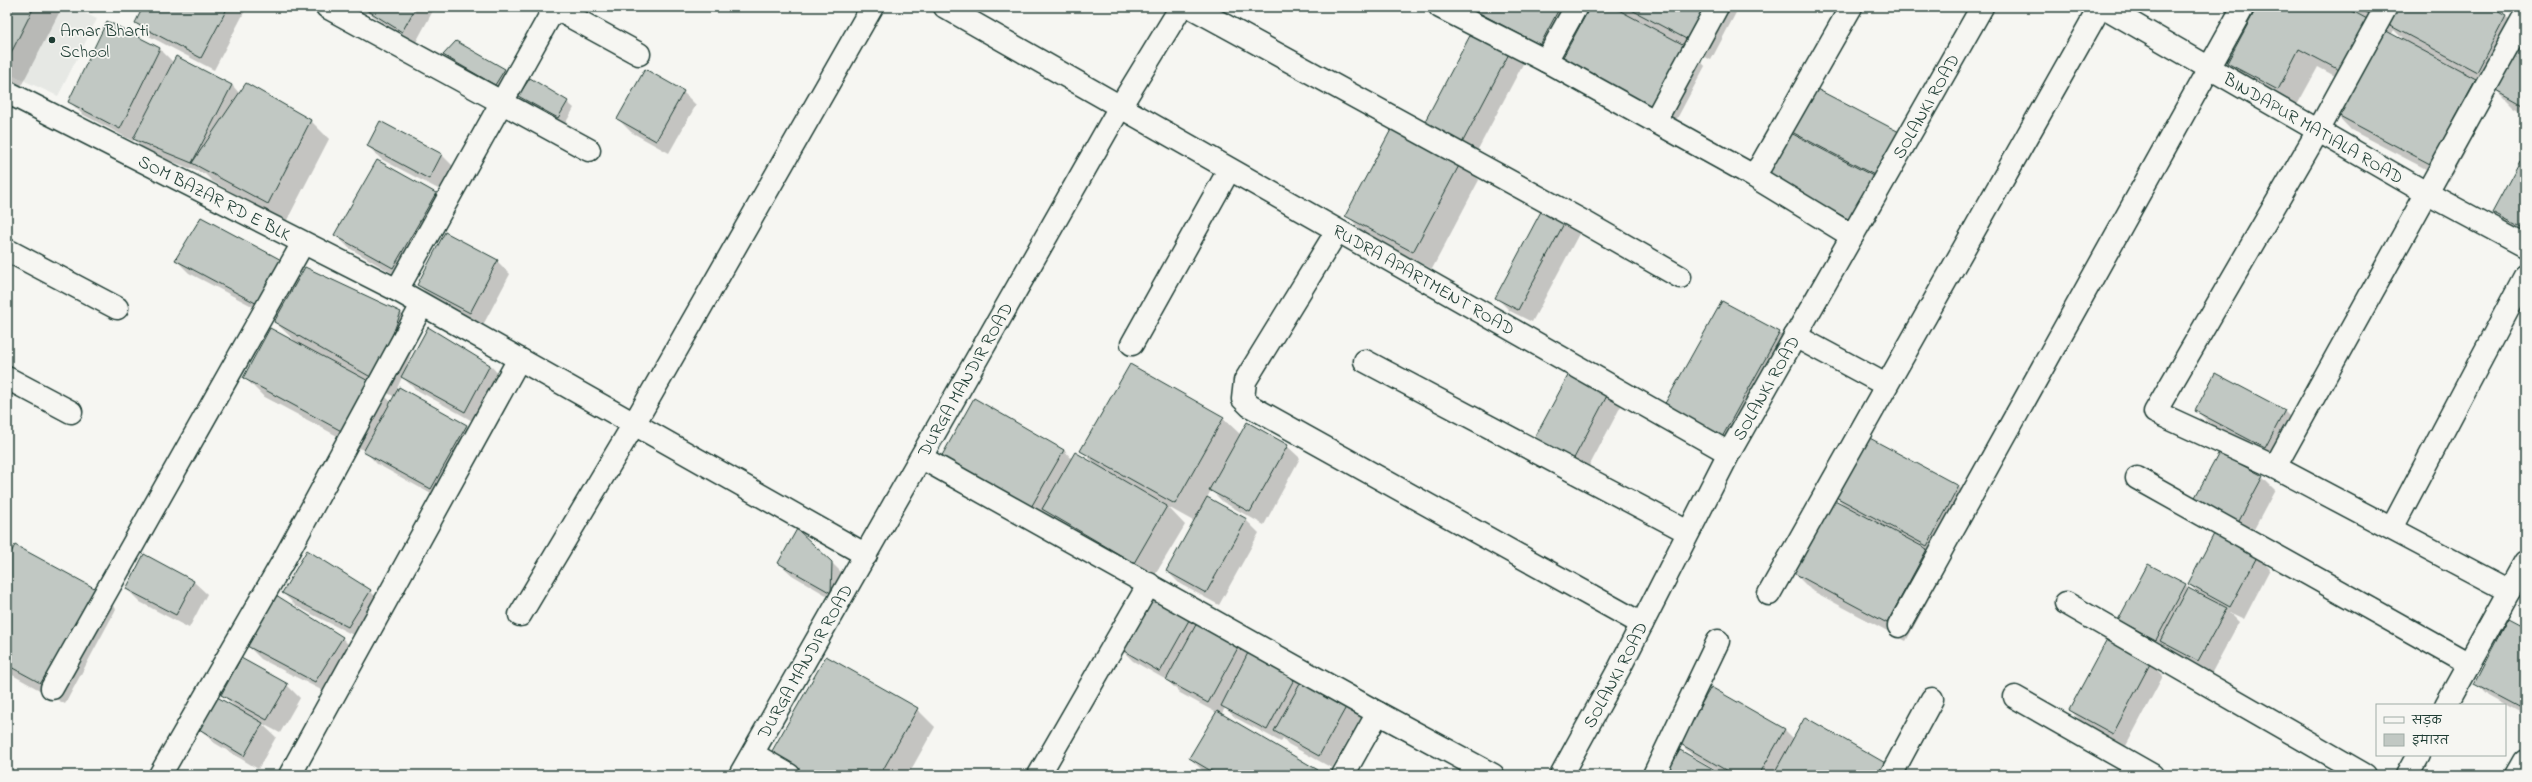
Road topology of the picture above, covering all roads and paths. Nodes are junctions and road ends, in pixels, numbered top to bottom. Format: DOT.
graph roads {
  1 [pos="327,7"];
  2 [pos="554,7"];
  3 [pos="872,7"];
  4 [pos="945,7"];
  5 [pos="1181,7"];
  6 [pos="1191,7"];
  7 [pos="1440,7"];
  8 [pos="1576,7"];
  9 [pos="1718,7"];
  10 [pos="1851,7"];
  11 [pos="1982,7"];
  12 [pos="2100,7"];
  13 [pos="2104,7"];
  14 [pos="2244,7"];
  15 [pos="2386,7"];
  16 [pos="2525,16"];
  17 [pos="639,54"];
  18 [pos="1546,61"];
  19 [pos="2209,68"];
  20 [pos="7,92"];
  21 [pos="500,101"];
  22 [pos="1120,107"];
  23 [pos="1655,121"];
  24 [pos="2318,131"];
  25 [pos="589,150"];
  26 [pos="1229,170"];
  27 [pos="1750,174"];
  28 [pos="2428,194"];
  29 [pos="1337,231"];
  30 [pos="1852,236"];
  31 [pos="303,243"];
  32 [pos="2525,246"];
  33 [pos="7,250"];
  34 [pos="2525,276"];
  35 [pos="1680,277"];
  36 [pos="397,290"];
  37 [pos="422,305"];
  38 [pos="117,308"];
  39 [pos="1795,336"];
  40 [pos="1132,344"];
  41 [pos="519,359"];
  42 [pos="1365,361"];
  43 [pos="7,378"];
  44 [pos="1886,385"];
  45 [pos="71,412"];
  46 [pos="634,424"];
  47 [pos="1729,453"];
  48 [pos="922,458"];
  49 [pos="2275,467"];
  50 [pos="2137,478"];
  51 [pos="2392,528"];
  52 [pos="1688,532"];
  53 [pos="866,555"];
  54 [pos="2525,562"];
  55 [pos="1149,584"];
  56 [pos="2509,591"];
  57 [pos="1769,594"];
  58 [pos="2066,603"];
  59 [pos="520,614"];
  60 [pos="1642,624"];
  61 [pos="1899,626"];
  62 [pos="1718,641"];
  63 [pos="2469,664"];
  64 [pos="52,688"];
  65 [pos="2015,697"];
  66 [pos="1932,699"];
  67 [pos="2447,704"];
  68 [pos="1378,714"];
  69 [pos="753,754"];
  70 [pos="2417,756"];
  71 [pos="2525,761"];
  72 [pos="160,775"];
  73 [pos="290,775"];
  74 [pos="740,775"];
  75 [pos="789,775"];
  76 [pos="1039,775"];
  77 [pos="1343,775"];
  78 [pos="1492,775"];
  79 [pos="1561,775"];
  80 [pos="1654,775"];
  81 [pos="1890,775"];
  82 [pos="2152,775"];
  83 [pos="2365,775"];
  84 [pos="2407,775"];
  85 [pos="2517,775"];
  1 -- 21 [label="street"];
  2 -- 17 [label="street"];
  2 -- 21 [label="street"];
  3 -- 46 [label="street"];
  4 -- 22 [label="street, RUDRA APARTMENT ROAD"];
  5 -- 22 [label="street, DURGA MANDIR ROAD"];
  6 -- 35 [label="street"];
  7 -- 18 [label="street"];
  8 -- 18 [label="street"];
  9 -- 23 [label="street"];
  10 -- 27 [label="street"];
  11 -- 30 [label="street, SOLANKI ROAD"];
  12 -- 44 [label="street"];
  13 -- 19 [label="street, BINDAPUR MATIALA ROAD"];
  14 -- 19 [label="street"];
  15 -- 24 [label="street"];
  16 -- 28 [label="street"];
  18 -- 23 [label="street"];
  19 -- 24 [label="street, BINDAPUR MATIALA ROAD"];
  19 -- 61 [label="street"];
  20 -- 31 [label="street, SOM BAZAR RD E BLK"];
  21 -- 25 [label="street"];
  21 -- 36 [label="street"];
  22 -- 26 [label="street, RUDRA APARTMENT ROAD"];
  22 -- 48 [label="street, DURGA MANDIR ROAD"];
  23 -- 27 [label="street"];
  24 -- 28 [label="street, BINDAPUR MATIALA ROAD"];
  24 -- 49 [label="street"];
  26 -- 29 [label="street, RUDRA APARTMENT ROAD"];
  26 -- 40 [label="street"];
  27 -- 30 [label="street"];
  28 -- 32 [label="street, BINDAPUR MATIALA ROAD"];
  28 -- 49 [label="street"];
  29 -- 47 [label="street, RUDRA APARTMENT ROAD"];
  29 -- 60 [label="street"];
  30 -- 39 [label="street, SOLANKI ROAD"];
  31 -- 36 [label="street, SOM BAZAR RD E BLK"];
  31 -- 64 [label="street"];
  33 -- 38 [label="street"];
  34 -- 51 [label="street"];
  36 -- 37 [label="street, SOM BAZAR RD E BLK"];
  37 -- 41 [label="street, SOM BAZAR RD E BLK"];
  37 -- 72 [label="street"];
  39 -- 44 [label="street"];
  39 -- 47 [label="street, SOLANKI ROAD"];
  41 -- 46 [label="street, SOM BAZAR RD E BLK"];
  41 -- 73 [label="street"];
  42 -- 52 [label="street"];
  43 -- 45 [label="street"];
  44 -- 57 [label="street"];
  46 -- 53 [label="street, SOM BAZAR RD E BLK"];
  46 -- 59 [label="street"];
  47 -- 52 [label="street, SOLANKI ROAD"];
  48 -- 53 [label="street, DURGA MANDIR ROAD"];
  48 -- 55 [label="street"];
  49 -- 51 [label="street"];
  50 -- 63 [label="street"];
  51 -- 56 [label="street"];
  52 -- 60 [label="street, SOLANKI ROAD"];
  53 -- 69 [label="street, DURGA MANDIR ROAD"];
  54 -- 56 [label="street"];
  55 -- 68 [label="street"];
  55 -- 76 [label="street"];
  56 -- 63 [label="street"];
  58 -- 83 [label="street"];
  60 -- 79 [label="street, SOLANKI ROAD"];
  62 -- 80 [label="street"];
  63 -- 67 [label="street"];
  65 -- 82 [label="street"];
  66 -- 81 [label="street"];
  68 -- 77 [label="street"];
  68 -- 78 [label="street"];
  69 -- 74 [label="street, DURGA MANDIR ROAD"];
  69 -- 75 [label="street"];
  70 -- 84 [label="street"];
  71 -- 85 [label="street"];
}
